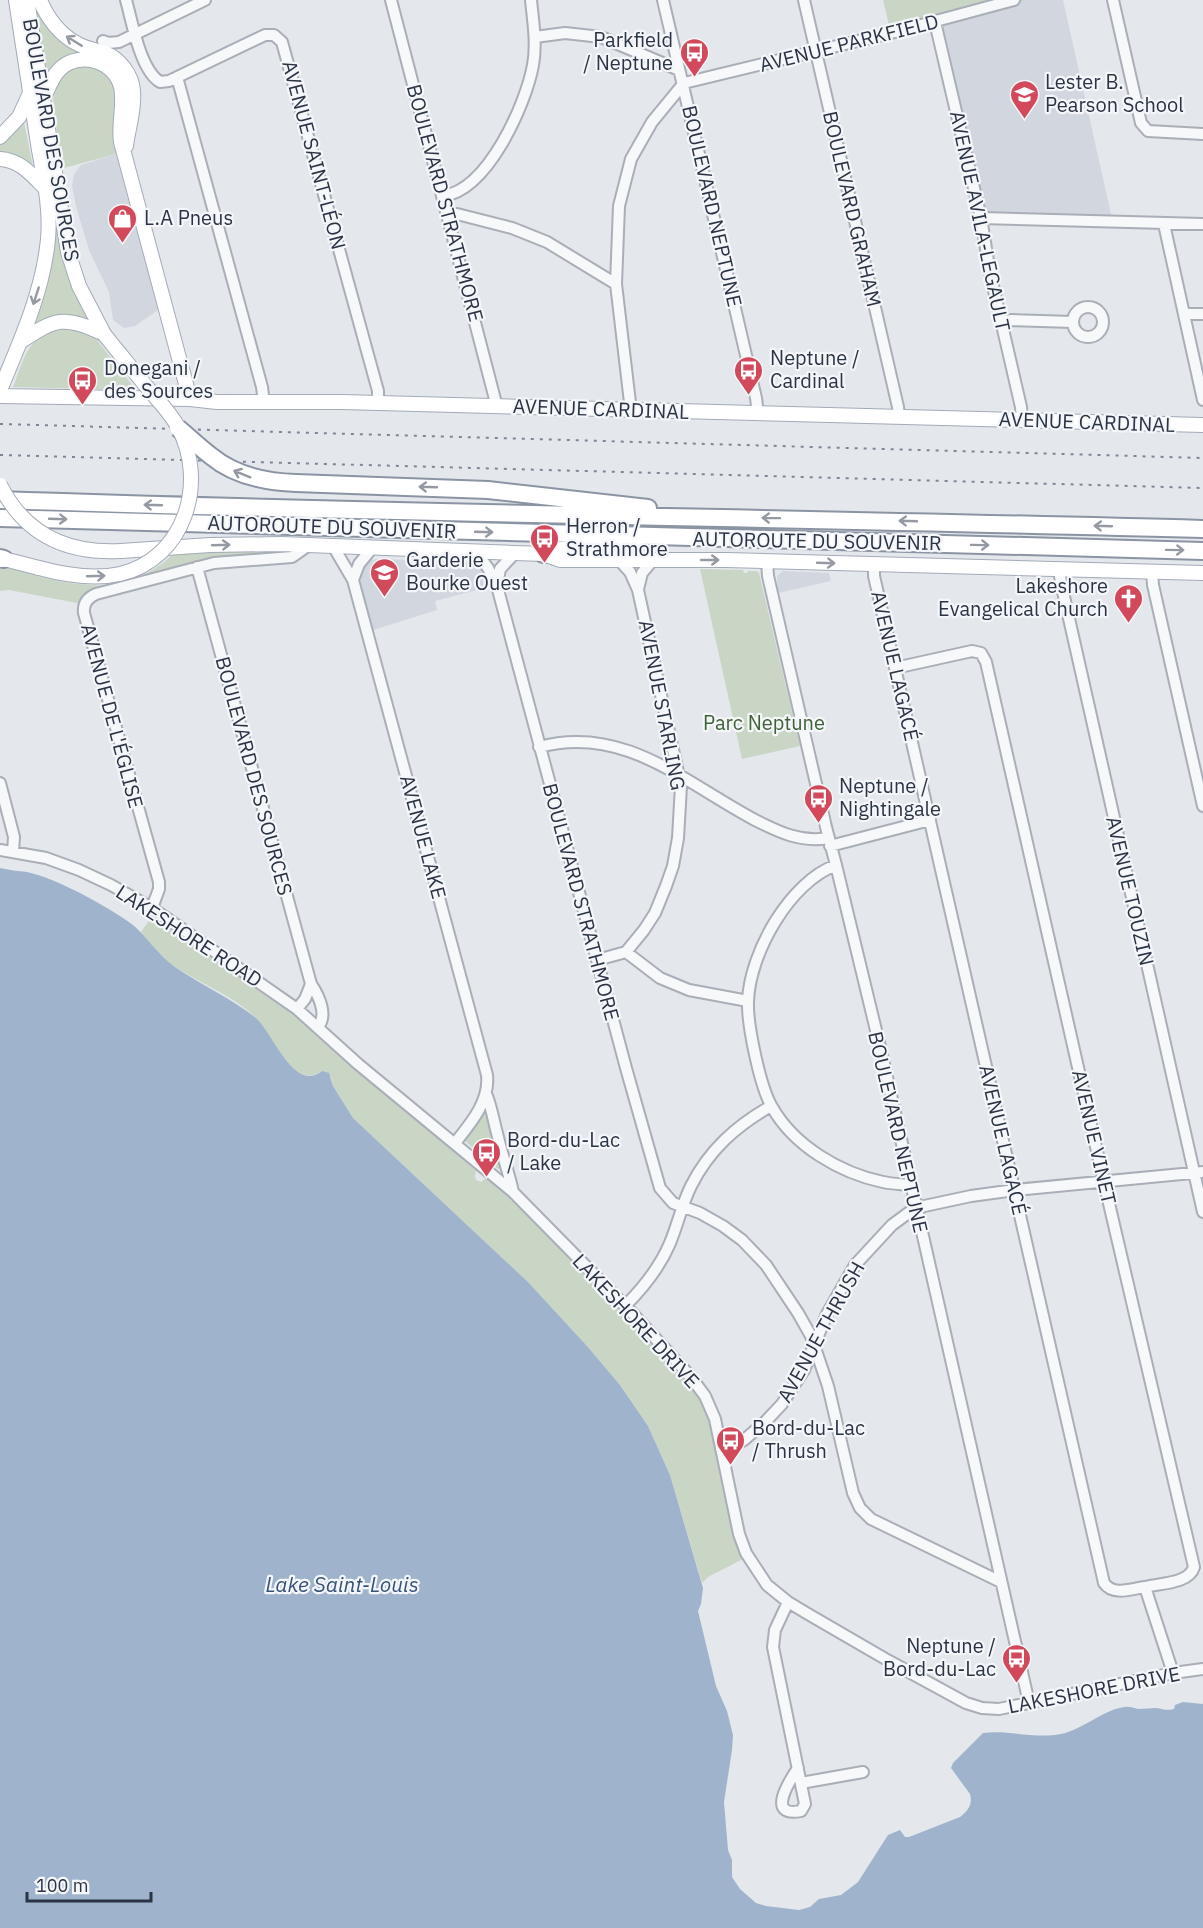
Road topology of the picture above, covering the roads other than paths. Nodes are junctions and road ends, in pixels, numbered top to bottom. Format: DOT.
graph roads {
  1 [pos="16,0"];
  2 [pos="27,0"];
  3 [pos="40,0"];
  4 [pos="126,0"];
  5 [pos="205,0"];
  6 [pos="391,0"];
  7 [pos="531,0"];
  8 [pos="663,0"];
  9 [pos="804,0"];
  10 [pos="1014,0"];
  11 [pos="1113,0"];
  12 [pos="935,22"];
  13 [pos="135,34"];
  14 [pos="535,37"];
  15 [pos="103,41"];
  16 [pos="815,51"];
  17 [pos="679,70"];
  18 [pos="177,77"];
  19 [pos="684,83"];
  20 [pos="30,93"];
  21 [pos="43,100"];
  22 [pos="1203,134"];
  23 [pos="0,137"];
  24 [pos="0,159"];
  25 [pos="126,160"];
  26 [pos="45,188"];
  27 [pos="443,196"];
  28 [pos="447,214"];
  29 [pos="981,218"];
  30 [pos="1164,224"];
  31 [pos="1203,224"];
  32 [pos="616,284"];
  33 [pos="1185,314"];
  34 [pos="1203,314"];
  35 [pos="1001,322"];
  36 [pos="1073,322"];
  37 [pos="30,328"];
  38 [pos="104,334"];
  39 [pos="184,372"];
  40 [pos="0,390"];
  41 [pos="0,396"];
  42 [pos="166,398"];
  43 [pos="190,399"];
  44 [pos="1203,400"];
  45 [pos="264,403"];
  46 [pos="378,403"];
  47 [pos="497,407"];
  48 [pos="631,411"];
  49 [pos="758,414"];
  50 [pos="899,417"];
  51 [pos="1022,420"];
  52 [pos="1203,426"];
  53 [pos="178,428"];
  54 [pos="0,485"];
  55 [pos="0,500"];
  56 [pos="721,517"];
  57 [pos="0,518"];
  58 [pos="1203,529"];
  59 [pos="691,537"];
  60 [pos="309,545"];
  61 [pos="333,546"];
  62 [pos="373,547"];
  63 [pos="1203,551"];
  64 [pos="476,552"];
  65 [pos="515,553"];
  66 [pos="543,554"];
  67 [pos="1,559"];
  68 [pos="619,560"];
  69 [pos="653,560"];
  70 [pos="767,561"];
  71 [pos="874,564"];
  72 [pos="197,567"];
  73 [pos="1059,569"];
  74 [pos="1152,572"];
  75 [pos="1203,573"];
  76 [pos="353,579"];
  77 [pos="497,586"];
  78 [pos="638,590"];
  79 [pos="895,668"];
  80 [pos="539,747"];
  81 [pos="679,775"];
  82 [pos="0,783"];
  83 [pos="1203,806"];
  84 [pos="930,820"];
  85 [pos="830,842"];
  86 [pos="0,850"];
  87 [pos="13,852"];
  88 [pos="836,865"];
  89 [pos="152,908"];
  90 [pos="626,952"];
  91 [pos="597,960"];
  92 [pos="311,984"];
  93 [pos="748,1001"];
  94 [pos="297,1009"];
  95 [pos="318,1027"];
  96 [pos="486,1096"];
  97 [pos="771,1106"];
  98 [pos="455,1143"];
  99 [pos="1198,1172"];
  100 [pos="1104,1182"];
  101 [pos="910,1185"];
  102 [pos="1015,1190"];
  103 [pos="513,1192"];
  104 [pos="683,1206"];
  105 [pos="915,1208"];
  106 [pos="1203,1212"];
  107 [pos="625,1306"];
  108 [pos="814,1344"];
  109 [pos="721,1449"];
  110 [pos="1001,1582"];
  111 [pos="1145,1587"];
  112 [pos="788,1602"];
  113 [pos="1203,1669"];
  114 [pos="1173,1673"];
  115 [pos="1029,1703"];
  116 [pos="798,1767"];
  117 [pos="863,1772"];
  118 [pos="801,1783"];
  1 -- 20 [label="main road, BOULEVARD DES SOURCES"];
  2 -- 21 [label="main road, BOULEVARD DES SOURCES"];
  25 -- 3 [label="main road, one-way"];
  4 -- 13 [label="street"];
  5 -- 13 [label="street"];
  6 -- 27 [label="street, BOULEVARD STRATHMORE"];
  7 -- 14 [label="street"];
  8 -- 17 [label="street, BOULEVARD NEPTUNE"];
  9 -- 16 [label="street, BOULEVARD GRAHAM"];
  10 -- 12 [label="street, AVENUE PARKFIELD"];
  11 -- 22 [label="street"];
  12 -- 16 [label="street, AVENUE PARKFIELD"];
  12 -- 29 [label="street, AVENUE AVILA-LEGAULT"];
  13 -- 15 [label="street"];
  13 -- 18 [label="street, AVENUE SAINT-LÉON"];
  14 -- 17 [label="street"];
  14 -- 27 [label="street"];
  16 -- 19 [label="street, AVENUE PARKFIELD"];
  16 -- 50 [label="street, BOULEVARD GRAHAM"];
  17 -- 19 [label="street, BOULEVARD NEPTUNE"];
  18 -- 45 [label="street"];
  18 -- 46 [label="street, AVENUE SAINT-LÉON"];
  19 -- 32 [label="street"];
  19 -- 49 [label="street, BOULEVARD NEPTUNE"];
  20 -- 23 [label="main road"];
  20 -- 26 [label="main road, BOULEVARD DES SOURCES"];
  21 -- 25 [label="main road"];
  21 -- 38 [label="main road, BOULEVARD DES SOURCES"];
  24 -- 26 [label="main road"];
  25 -- 39 [label="main road"];
  26 -- 37 [label="main road, BOULEVARD DES SOURCES, one-way"];
  27 -- 28 [label="street, BOULEVARD STRATHMORE"];
  28 -- 32 [label="street"];
  28 -- 47 [label="street, BOULEVARD STRATHMORE"];
  29 -- 30 [label="street"];
  29 -- 35 [label="street, AVENUE AVILA-LEGAULT"];
  30 -- 31 [label="street"];
  30 -- 33 [label="street"];
  32 -- 48 [label="street"];
  33 -- 34 [label="street"];
  33 -- 44 [label="street"];
  35 -- 36 [label="street"];
  35 -- 51 [label="street, AVENUE AVILA-LEGAULT"];
  37 -- 38 [label="main road"];
  37 -- 40 [label="main road, BOULEVARD DES SOURCES"];
  38 -- 53 [label="main road, BOULEVARD DES SOURCES, bridge"];
  39 -- 42 [label="main road"];
  39 -- 43 [label="main road"];
  41 -- 42 [label="main road, AVENUE CARDINAL"];
  42 -- 43 [label="main road, AVENUE CARDINAL"];
  43 -- 45 [label="main road, AVENUE CARDINAL"];
  45 -- 46 [label="main road, AVENUE CARDINAL"];
  46 -- 47 [label="main road, AVENUE CARDINAL"];
  47 -- 48 [label="main road, AVENUE CARDINAL"];
  48 -- 49 [label="main road, AVENUE CARDINAL"];
  49 -- 50 [label="main road, AVENUE CARDINAL"];
  50 -- 51 [label="main road, AVENUE CARDINAL"];
  51 -- 52 [label="main road, AVENUE CARDINAL"];
  56 -- 53 [label="highway, one-way, bridge"];
  67 -- 53 [label="main road, BOULEVARD DES SOURCES, one-way, bridge"];
  54 -- 60 [label="main road, one-way, bridge"];
  56 -- 55 [label="highway, AUTOROUTE DU SOUVENIR, one-way"];
  58 -- 56 [label="highway, AUTOROUTE DU SOUVENIR, one-way"];
  57 -- 59 [label="highway, AUTOROUTE DU SOUVENIR, one-way"];
  59 -- 63 [label="highway, AUTOROUTE DU SOUVENIR, one-way"];
  59 -- 66 [label="highway"];
  60 -- 61 [label="main road"];
  60 -- 72 [label="street, AVENUE DE L'ÉGLISE"];
  61 -- 62 [label="main road"];
  61 -- 76 [label="street, AVENUE LAKE"];
  62 -- 64 [label="main road"];
  62 -- 76 [label="street"];
  64 -- 65 [label="main road"];
  64 -- 77 [label="street, BOULEVARD STRATHMORE"];
  65 -- 66 [label="main road"];
  65 -- 77 [label="street"];
  66 -- 68 [label="main road"];
  68 -- 69 [label="main road"];
  68 -- 78 [label="street, AVENUE STARLING"];
  69 -- 70 [label="main road, one-way"];
  69 -- 78 [label="street"];
  70 -- 71 [label="main road, one-way"];
  70 -- 85 [label="street, BOULEVARD NEPTUNE"];
  71 -- 73 [label="main road"];
  71 -- 79 [label="street, AVENUE LAGACÉ"];
  72 -- 89 [label="street, AVENUE DE L'ÉGLISE"];
  72 -- 92 [label="street, BOULEVARD DES SOURCES"];
  73 -- 74 [label="main road"];
  73 -- 99 [label="street, AVENUE TOUZIN"];
  74 -- 75 [label="main road"];
  74 -- 83 [label="street"];
  76 -- 96 [label="street, AVENUE LAKE"];
  77 -- 80 [label="street, BOULEVARD STRATHMORE"];
  78 -- 81 [label="street, AVENUE STARLING"];
  79 -- 84 [label="street, AVENUE LAGACÉ"];
  79 -- 100 [label="street, AVENUE VINET"];
  80 -- 81 [label="street"];
  80 -- 91 [label="street, BOULEVARD STRATHMORE"];
  81 -- 85 [label="street"];
  81 -- 90 [label="street, AVENUE STARLING"];
  82 -- 87 [label="street"];
  84 -- 85 [label="street"];
  84 -- 102 [label="street, AVENUE LAGACÉ"];
  85 -- 88 [label="street, BOULEVARD NEPTUNE"];
  86 -- 87 [label="street, LAKESHORE ROAD"];
  87 -- 89 [label="street, LAKESHORE ROAD"];
  88 -- 93 [label="street"];
  88 -- 101 [label="street, BOULEVARD NEPTUNE"];
  89 -- 94 [label="street, LAKESHORE ROAD"];
  90 -- 91 [label="street"];
  90 -- 93 [label="street"];
  91 -- 104 [label="street, BOULEVARD STRATHMORE"];
  92 -- 94 [label="street"];
  92 -- 95 [label="street, BOULEVARD DES SOURCES"];
  93 -- 97 [label="street"];
  94 -- 95 [label="street, LAKESHORE ROAD"];
  95 -- 98 [label="street, LAKESHORE DRIVE"];
  96 -- 98 [label="street"];
  96 -- 103 [label="street, AVENUE LAKE"];
  97 -- 101 [label="street"];
  97 -- 104 [label="street"];
  98 -- 103 [label="street, LAKESHORE DRIVE"];
  99 -- 100 [label="street"];
  99 -- 106 [label="street, AVENUE TOUZIN"];
  100 -- 102 [label="street"];
  100 -- 111 [label="street, AVENUE VINET"];
  101 -- 105 [label="street, BOULEVARD NEPTUNE"];
  102 -- 105 [label="street"];
  102 -- 111 [label="street, AVENUE LAGACÉ"];
  103 -- 107 [label="street, LAKESHORE DRIVE"];
  104 -- 107 [label="street"];
  104 -- 108 [label="street, BOULEVARD STRATHMORE"];
  105 -- 108 [label="street, AVENUE THRUSH"];
  105 -- 110 [label="street, BOULEVARD NEPTUNE"];
  107 -- 109 [label="street, LAKESHORE DRIVE"];
  108 -- 109 [label="street, AVENUE THRUSH"];
  108 -- 110 [label="street, BOULEVARD STRATHMORE"];
  109 -- 112 [label="street, LAKESHORE DRIVE"];
  110 -- 115 [label="street, BOULEVARD NEPTUNE"];
  111 -- 114 [label="street"];
  112 -- 115 [label="street, LAKESHORE DRIVE"];
  112 -- 116 [label="street"];
  113 -- 114 [label="street, LAKESHORE DRIVE"];
  114 -- 115 [label="street, LAKESHORE DRIVE"];
  116 -- 118 [label="street"];
  116 -- 118 [label="street"];
  117 -- 118 [label="street"];
}
